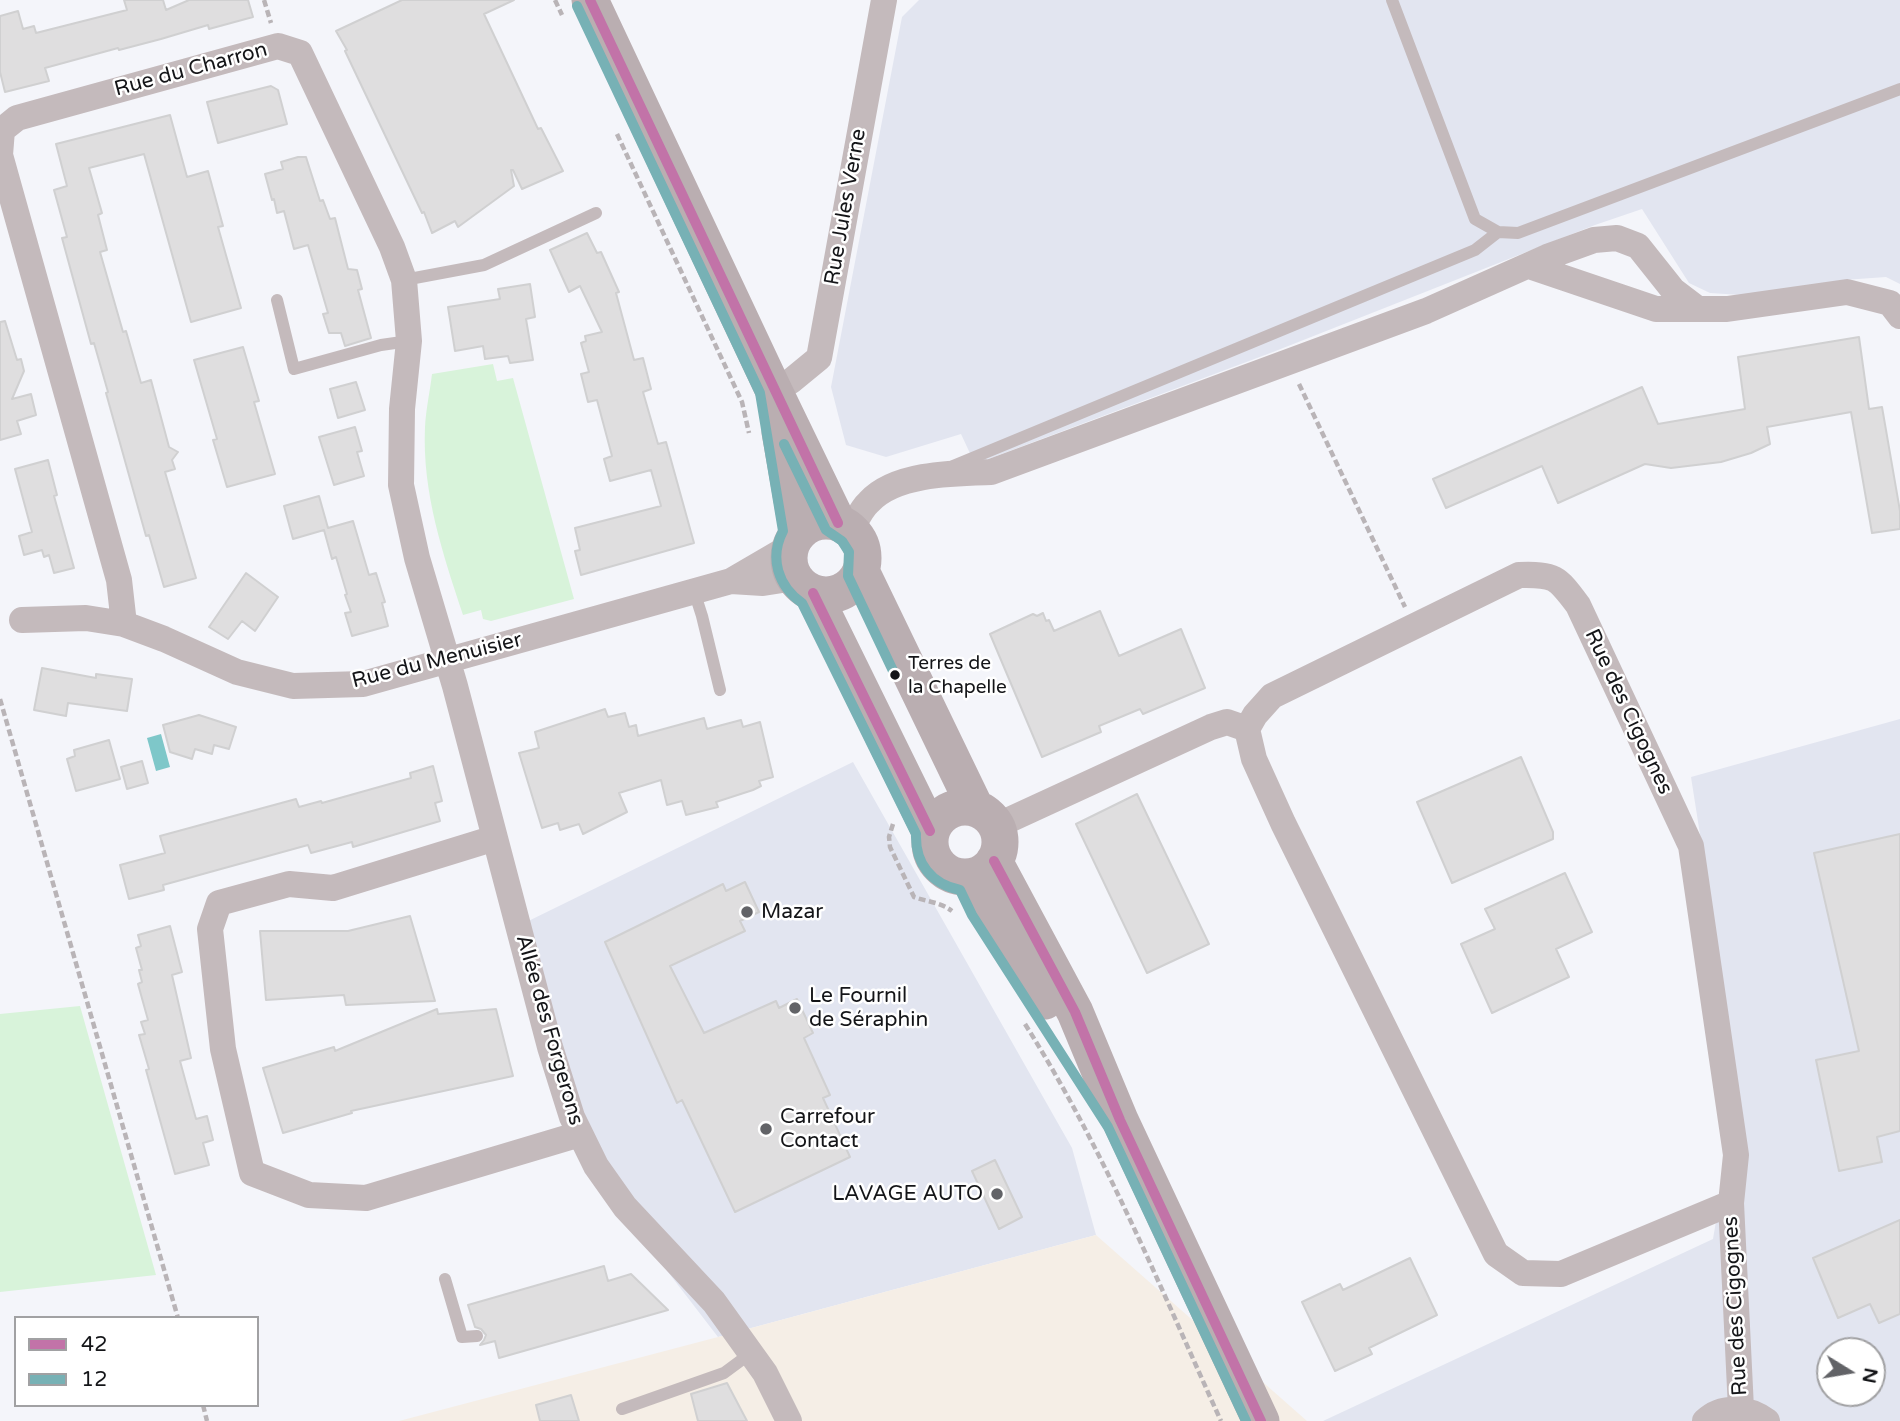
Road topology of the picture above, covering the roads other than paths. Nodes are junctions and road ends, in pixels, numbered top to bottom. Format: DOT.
graph roads {
  1 [pos="590,0"];
  2 [pos="884,0"];
  3 [pos="1392,0"];
  4 [pos="1900,89"];
  5 [pos="596,213"];
  6 [pos="1498,232"];
  7 [pos="1529,265"];
  8 [pos="404,280"];
  9 [pos="277,300"];
  10 [pos="1698,309"];
  11 [pos="1900,316"];
  12 [pos="409,341"];
  13 [pos="773,390"];
  14 [pos="933,474"];
  15 [pos="845,526"];
  16 [pos="799,563"];
  17 [pos="861,571"];
  18 [pos="694,591"];
  19 [pos="22,620"];
  20 [pos="124,624"];
  21 [pos="448,662"];
  22 [pos="720,690"];
  23 [pos="1247,729"];
  24 [pos="930,831"];
  25 [pos="495,838"];
  26 [pos="984,843"];
  27 [pos="580,1134"];
  28 [pos="1731,1203"];
  29 [pos="445,1279"];
  30 [pos="477,1336"];
  31 [pos="751,1353"];
  32 [pos="622,1409"];
  33 [pos="1741,1409"];
  34 [pos="789,1421"];
  35 [pos="1261,1421"];
  36 [pos="1705,1421"];
  37 [pos="1768,1421"];
  1 -- 13 [label="main road"];
  2 -- 13 [label="street, Rue Jules Verne"];
  3 -- 6 [label="lane"];
  4 -- 6 [label="lane"];
  5 -- 8 [label="lane"];
  6 -- 14 [label="lane"];
  7 -- 10 [label="street"];
  7 -- 10 [label="street"];
  7 -- 14 [label="street"];
  8 -- 12 [label="street, Rue du Charron"];
  8 -- 20 [label="street, Rue du Charron"];
  9 -- 12 [label="lane"];
  10 -- 11 [label="street"];
  12 -- 21 [label="street, Rue du Charron"];
  13 -- 15 [label="main road"];
  13 -- 16 [label="main road"];
  14 -- 15 [label="street"];
  15 -- 16 [label="main road"];
  15 -- 17 [label="main road"];
  16 -- 17 [label="main road"];
  16 -- 18 [label="street, Rue du Menuisier"];
  16 -- 24 [label="main road"];
  17 -- 26 [label="main road"];
  18 -- 21 [label="street, Rue du Menuisier"];
  18 -- 22 [label="lane"];
  19 -- 20 [label="street, Rue du Menuisier"];
  20 -- 21 [label="street, Rue du Menuisier"];
  21 -- 25 [label="street, Allée des Forgerons"];
  23 -- 26 [label="street"];
  23 -- 28 [label="street, Rue des Cigognes"];
  23 -- 28 [label="street, Rue des Cigognes"];
  24 -- 26 [label="main road"];
  24 -- 26 [label="main road"];
  25 -- 27 [label="street, Allée des Forgerons"];
  25 -- 27 [label="street"];
  26 -- 35 [label="main road"];
  27 -- 31 [label="street, Allée des Forgerons"];
  28 -- 33 [label="street, Rue des Cigognes"];
  29 -- 30 [label="lane"];
  31 -- 32 [label="lane"];
  31 -- 34 [label="street, Allée des Forgerons"];
  33 -- 36 [label="street"];
  33 -- 37 [label="street"];
}
